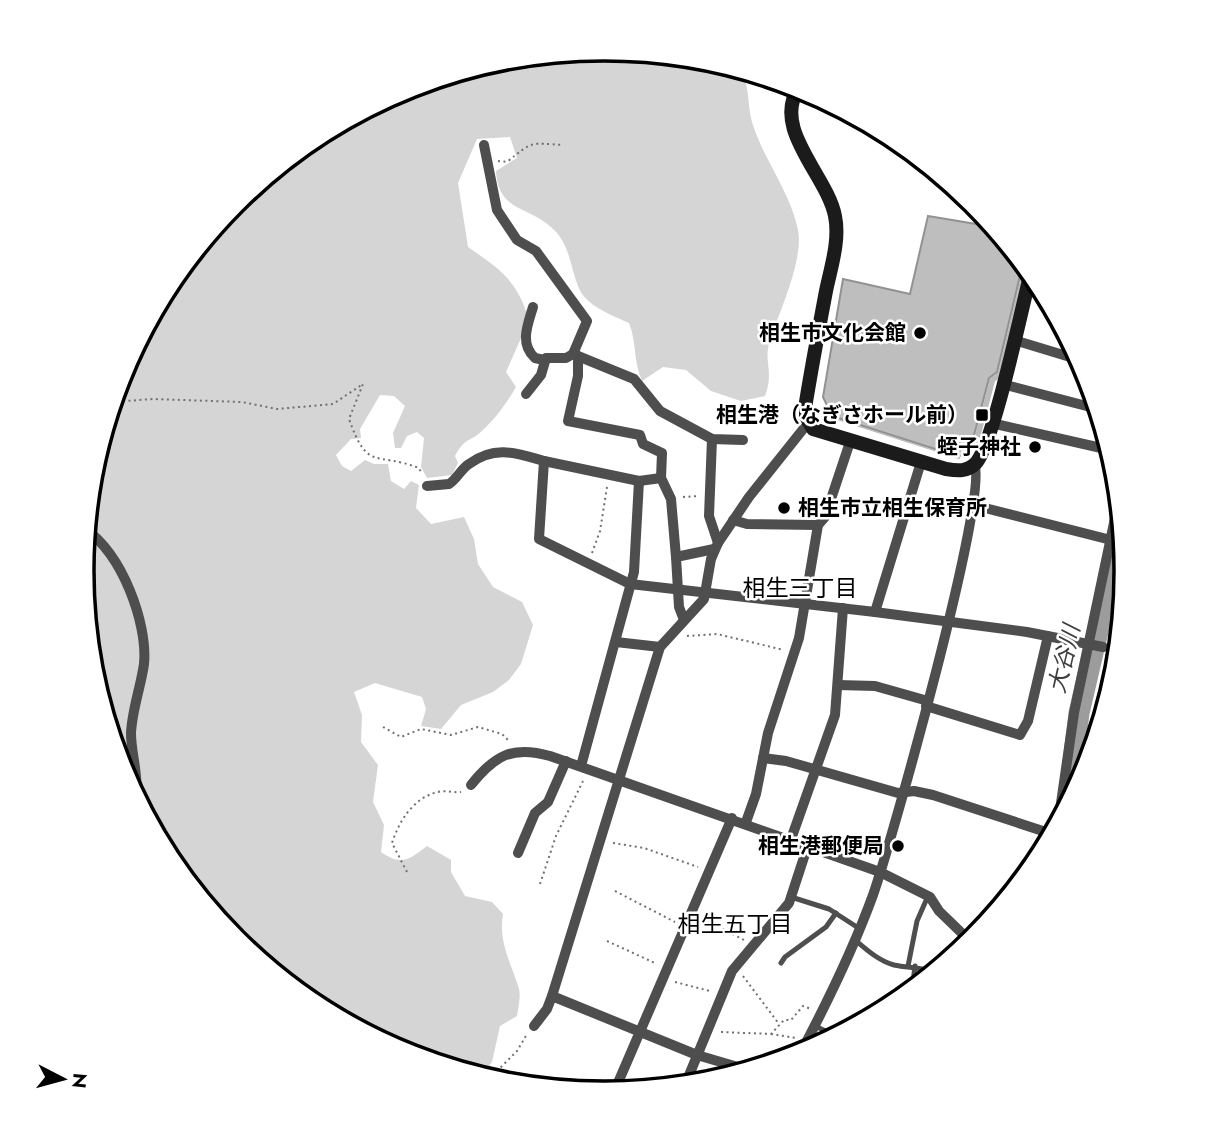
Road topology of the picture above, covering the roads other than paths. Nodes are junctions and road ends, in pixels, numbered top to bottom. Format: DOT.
graph roads {
  1 [pos="794,98"];
  2 [pos="484,145"];
  3 [pos="1027,287"];
  4 [pos="533,307"];
  5 [pos="1014,340"];
  6 [pos="575,355"];
  7 [pos="1065,356"];
  8 [pos="544,360"];
  9 [pos="1002,384"];
  10 [pos="526,394"];
  11 [pos="1086,405"];
  12 [pos="808,423"];
  13 [pos="991,423"];
  14 [pos="712,439"];
  15 [pos="743,440"];
  16 [pos="850,442"];
  17 [pos="1098,447"];
  18 [pos="544,461"];
  19 [pos="921,462"];
  20 [pos="974,464"];
  21 [pos="661,478"];
  22 [pos="639,481"];
  23 [pos="427,486"];
  24 [pos="974,505"];
  25 [pos="733,520"];
  26 [pos="818,525"];
  27 [pos="1112,533"];
  28 [pos="95,536"];
  29 [pos="1111,540"];
  30 [pos="716,546"];
  31 [pos="676,557"];
  32 [pos="630,584"];
  33 [pos="678,589"];
  34 [pos="706,591"];
  35 [pos="805,604"];
  36 [pos="843,608"];
  37 [pos="875,612"];
  38 [pos="684,621"];
  39 [pos="947,623"];
  40 [pos="1048,636"];
  41 [pos="616,642"];
  42 [pos="1089,644"];
  43 [pos="1108,646"];
  44 [pos="660,647"];
  45 [pos="1103,647"];
  46 [pos="838,685"];
  47 [pos="927,704"];
  48 [pos="763,758"];
  49 [pos="566,761"];
  50 [pos="581,766"];
  51 [pos="814,769"];
  52 [pos="138,776"];
  53 [pos="618,780"];
  54 [pos="471,786"];
  55 [pos="903,792"];
  56 [pos="1061,795"];
  57 [pos="732,818"];
  58 [pos="746,822"];
  59 [pos="1042,831"];
  60 [pos="790,842"];
  61 [pos="807,848"];
  62 [pos="518,853"];
  63 [pos="880,872"];
  64 [pos="928,896"];
  65 [pos="791,897"];
  66 [pos="835,913"];
  67 [pos="860,929"];
  68 [pos="962,933"];
  69 [pos="855,940"];
  70 [pos="781,963"];
  71 [pos="911,966"];
  72 [pos="922,969"];
  73 [pos="911,977"];
  74 [pos="552,996"];
  75 [pos="534,1026"];
  76 [pos="815,1026"];
  77 [pos="824,1030"];
  78 [pos="640,1032"];
  79 [pos="809,1037"];
  80 [pos="698,1055"];
  81 [pos="730,1065"];
  82 [pos="690,1073"];
  83 [pos="619,1081"];
  1 -- 12 [label="street"];
  2 -- 6 [label="street"];
  3 -- 5 [label="street"];
  4 -- 8 [label="street"];
  5 -- 7 [label="street"];
  5 -- 9 [label="street"];
  6 -- 8 [label="street"];
  6 -- 14 [label="street"];
  6 -- 21 [label="street"];
  8 -- 10 [label="street"];
  9 -- 11 [label="street"];
  9 -- 13 [label="street"];
  12 -- 16 [label="street"];
  12 -- 25 [label="street"];
  13 -- 17 [label="street"];
  13 -- 20 [label="street"];
  14 -- 15 [label="street"];
  14 -- 30 [label="street"];
  16 -- 19 [label="street"];
  16 -- 26 [label="street"];
  18 -- 22 [label="street"];
  18 -- 23 [label="street"];
  18 -- 32 [label="street"];
  19 -- 20 [label="street"];
  19 -- 37 [label="street"];
  20 -- 24 [label="street"];
  21 -- 22 [label="street"];
  21 -- 31 [label="street"];
  22 -- 32 [label="street"];
  24 -- 29 [label="street"];
  24 -- 39 [label="street"];
  25 -- 26 [label="street"];
  25 -- 30 [label="street"];
  26 -- 35 [label="street"];
  27 -- 29 [label="street"];
  28 -- 52 [label="street"];
  29 -- 42 [label="street"];
  30 -- 31 [label="street"];
  30 -- 34 [label="street"];
  31 -- 33 [label="street"];
  32 -- 33 [label="street"];
  32 -- 41 [label="street"];
  33 -- 34 [label="street"];
  33 -- 38 [label="street"];
  34 -- 35 [label="street"];
  34 -- 38 [label="street"];
  35 -- 36 [label="street"];
  35 -- 48 [label="street"];
  36 -- 37 [label="street"];
  36 -- 46 [label="street"];
  37 -- 39 [label="street"];
  38 -- 44 [label="street"];
  39 -- 40 [label="street"];
  39 -- 47 [label="street"];
  40 -- 42 [label="street"];
  40 -- 47 [label="street"];
  41 -- 44 [label="street"];
  41 -- 50 [label="street"];
  42 -- 45 [label="street"];
  42 -- 56 [label="street"];
  43 -- 45 [label="lane"];
  44 -- 53 [label="street"];
  46 -- 47 [label="street"];
  46 -- 51 [label="street"];
  47 -- 55 [label="street"];
  48 -- 51 [label="street"];
  48 -- 58 [label="street"];
  49 -- 50 [label="street"];
  49 -- 54 [label="street"];
  49 -- 62 [label="street"];
  50 -- 53 [label="street"];
  51 -- 55 [label="street"];
  51 -- 60 [label="street"];
  53 -- 57 [label="street"];
  53 -- 74 [label="street"];
  55 -- 59 [label="street"];
  55 -- 63 [label="street"];
  57 -- 58 [label="street"];
  57 -- 78 [label="street"];
  58 -- 60 [label="street"];
  60 -- 61 [label="street"];
  61 -- 63 [label="street"];
  61 -- 65 [label="street"];
  63 -- 64 [label="street"];
  63 -- 67 [label="street"];
  64 -- 68 [label="street"];
  64 -- 71 [label="lane"];
  65 -- 66 [label="lane"];
  65 -- 80 [label="street"];
  66 -- 67 [label="lane"];
  66 -- 70 [label="lane"];
  67 -- 69 [label="street"];
  69 -- 71 [label="lane"];
  69 -- 76 [label="street"];
  71 -- 72 [label="lane"];
  71 -- 73 [label="lane"];
  74 -- 75 [label="street"];
  74 -- 78 [label="street"];
  76 -- 77 [label="lane"];
  76 -- 79 [label="street"];
  78 -- 80 [label="street"];
  78 -- 83 [label="street"];
  80 -- 81 [label="street"];
  80 -- 82 [label="street"];
}
